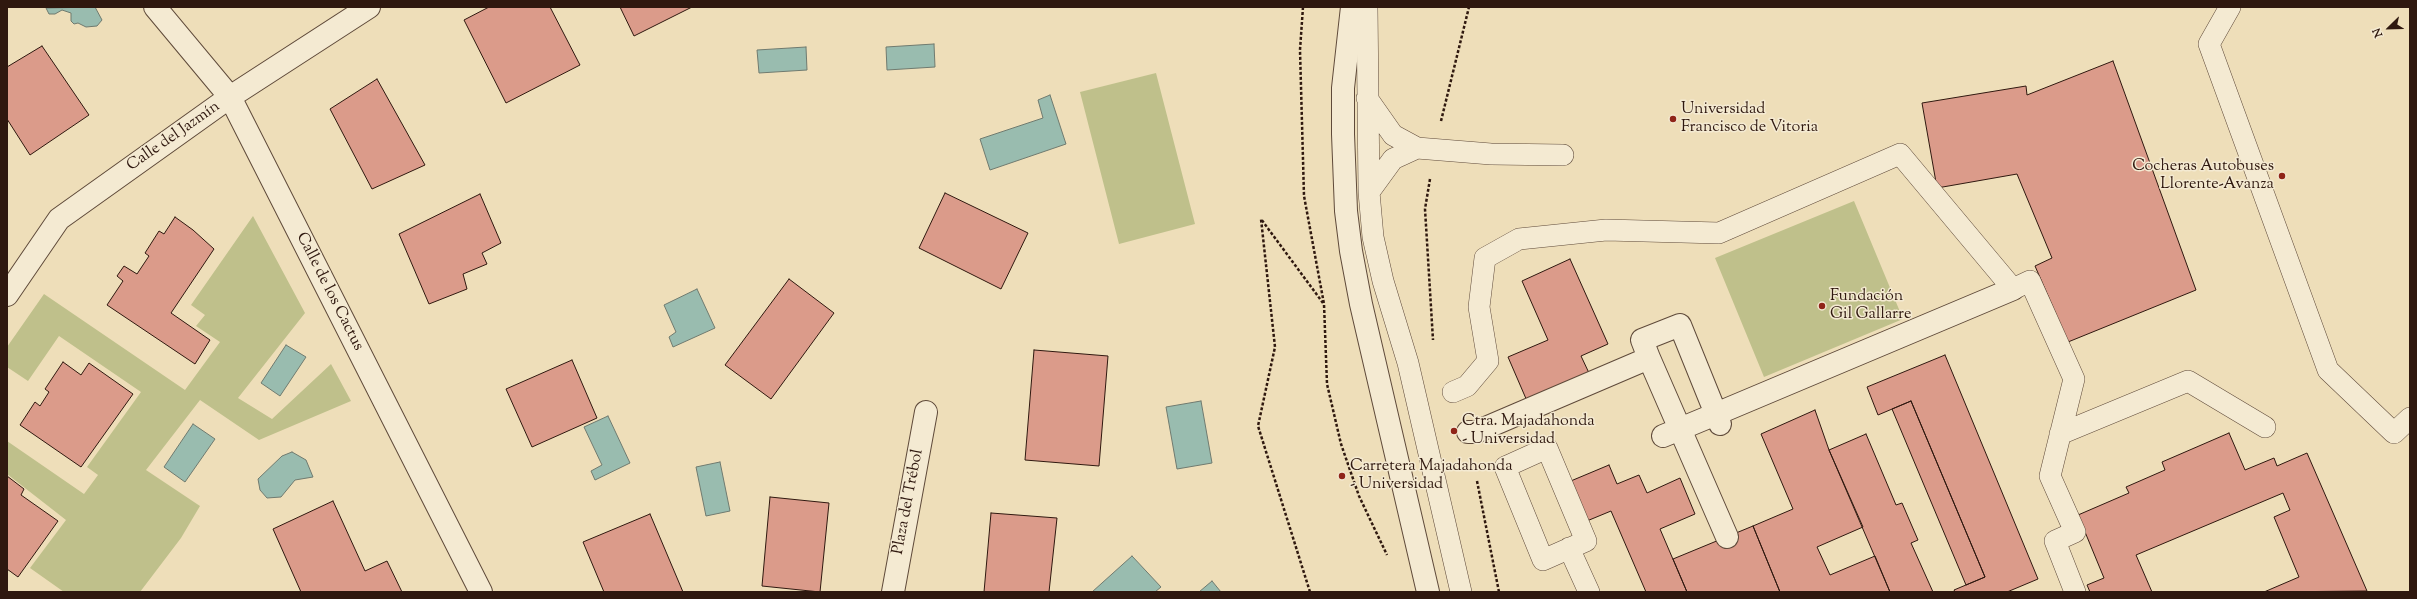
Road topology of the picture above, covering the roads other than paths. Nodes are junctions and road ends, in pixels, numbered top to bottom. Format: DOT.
graph roads {
  1 [pos="155,7"];
  2 [pos="369,7"];
  3 [pos="1352,7"];
  4 [pos="1367,7"];
  5 [pos="2230,7"];
  6 [pos="230,97"];
  7 [pos="1367,97"];
  8 [pos="1417,148"];
  9 [pos="1563,155"];
  10 [pos="1369,192"];
  11 [pos="2012,289"];
  12 [pos="7,295"];
  13 [pos="1649,358"];
  14 [pos="1453,392"];
  15 [pos="926,412"];
  16 [pos="2410,418"];
  17 [pos="1718,419"];
  18 [pos="2265,427"];
  19 [pos="1468,432"];
  20 [pos="1672,433"];
  21 [pos="2060,434"];
  22 [pos="1727,537"];
  23 [pos="1569,548"];
  24 [pos="481,592"];
  25 [pos="893,592"];
  26 [pos="1428,592"];
  27 [pos="1460,592"];
  28 [pos="1589,592"];
  29 [pos="2075,592"];
  1 -- 6 [label="street, Calle de los Cactus"];
  2 -- 6 [label="street, Calle del Jazmín"];
  3 -- 26 [label="street"];
  4 -- 7 [label="lane"];
  5 -- 16 [label="lane"];
  6 -- 12 [label="street, Calle del Jazmín"];
  6 -- 24 [label="street, Calle de los Cactus"];
  7 -- 8 [label="lane"];
  7 -- 10 [label="lane"];
  8 -- 9 [label="lane"];
  8 -- 10 [label="lane"];
  10 -- 27 [label="lane"];
  11 -- 14 [label="lane"];
  11 -- 17 [label="street"];
  11 -- 21 [label="lane"];
  13 -- 17 [label="street"];
  13 -- 19 [label="street"];
  13 -- 20 [label="street"];
  15 -- 25 [label="street, Plaza del Trébol"];
  17 -- 20 [label="street"];
  18 -- 21 [label="lane"];
  20 -- 22 [label="street"];
  21 -- 29 [label="lane"];
  23 -- 23 [label="lane"];
  23 -- 28 [label="lane"];
}
